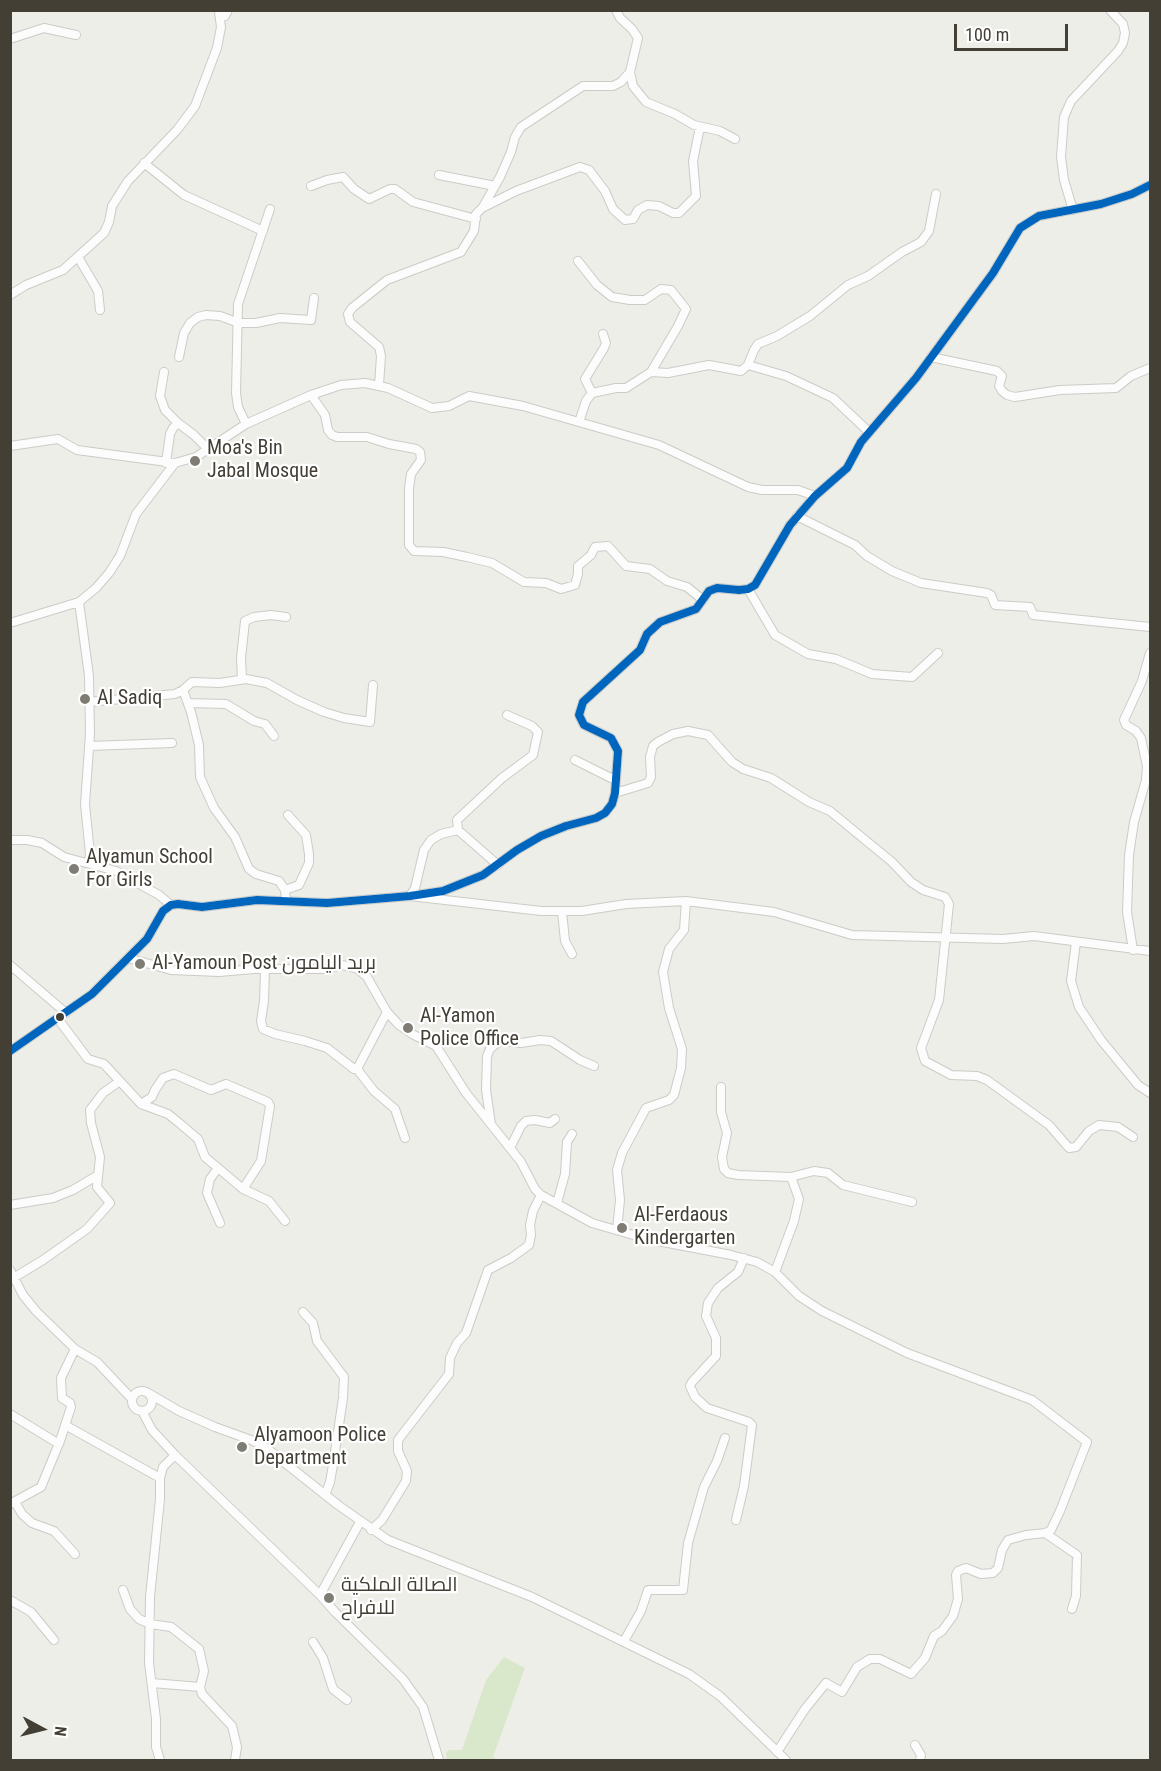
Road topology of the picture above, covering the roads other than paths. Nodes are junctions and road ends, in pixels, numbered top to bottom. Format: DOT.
graph roads {
  1 [pos="616,10"];
  2 [pos="221,11"];
  3 [pos="1113,11"];
  4 [pos="223,22"];
  5 [pos="76,35"];
  6 [pos="10,39"];
  7 [pos="630,72"];
  8 [pos="700,127"];
  9 [pos="735,139"];
  10 [pos="144,163"];
  11 [pos="438,175"];
  12 [pos="1150,185"];
  13 [pos="311,186"];
  14 [pos="495,186"];
  15 [pos="936,194"];
  16 [pos="482,208"];
  17 [pos="270,209"];
  18 [pos="1073,210"];
  19 [pos="476,219"];
  20 [pos="263,231"];
  21 [pos="78,257"];
  22 [pos="578,261"];
  23 [pos="10,295"];
  24 [pos="314,298"];
  25 [pos="100,310"];
  26 [pos="239,323"];
  27 [pos="603,334"];
  28 [pos="179,357"];
  29 [pos="931,357"];
  30 [pos="748,365"];
  31 [pos="1150,368"];
  32 [pos="164,372"];
  33 [pos="651,372"];
  34 [pos="379,385"];
  35 [pos="592,393"];
  36 [pos="311,395"];
  37 [pos="579,422"];
  38 [pos="178,423"];
  39 [pos="246,424"];
  40 [pos="869,432"];
  41 [pos="10,446"];
  42 [pos="208,449"];
  43 [pos="170,463"];
  44 [pos="815,496"];
  45 [pos="797,516"];
  46 [pos="748,589"];
  47 [pos="703,600"];
  48 [pos="79,602"];
  49 [pos="286,617"];
  50 [pos="10,622"];
  51 [pos="1150,627"];
  52 [pos="938,653"];
  53 [pos="1150,653"];
  54 [pos="242,679"];
  55 [pos="373,685"];
  56 [pos="183,690"];
  57 [pos="89,702"];
  58 [pos="188,703"];
  59 [pos="507,715"];
  60 [pos="274,736"];
  61 [pos="172,743"];
  62 [pos="89,746"];
  63 [pos="575,760"];
  64 [pos="615,780"];
  65 [pos="615,793"];
  66 [pos="288,815"];
  67 [pos="458,830"];
  68 [pos="10,840"];
  69 [pos="88,863"];
  70 [pos="498,865"];
  71 [pos="285,890"];
  72 [pos="410,896"];
  73 [pos="286,901"];
  74 [pos="686,901"];
  75 [pos="171,905"];
  76 [pos="562,911"];
  77 [pos="946,938"];
  78 [pos="1076,942"];
  79 [pos="1133,950"];
  80 [pos="1150,951"];
  81 [pos="572,954"];
  82 [pos="128,958"];
  83 [pos="10,965"];
  84 [pos="265,969"];
  85 [pos="387,1012"];
  86 [pos="66,1013"];
  87 [pos="58,1019"];
  88 [pos="10,1051"];
  89 [pos="594,1066"];
  90 [pos="357,1070"];
  91 [pos="120,1081"];
  92 [pos="721,1087"];
  93 [pos="1150,1093"];
  94 [pos="141,1104"];
  95 [pos="555,1119"];
  96 [pos="492,1125"];
  97 [pos="572,1134"];
  98 [pos="1133,1137"];
  99 [pos="405,1138"];
  100 [pos="510,1148"];
  101 [pos="218,1168"];
  102 [pos="98,1174"];
  103 [pos="791,1177"];
  104 [pos="243,1190"];
  105 [pos="541,1195"];
  106 [pos="912,1202"];
  107 [pos="557,1203"];
  108 [pos="10,1205"];
  109 [pos="285,1221"];
  110 [pos="220,1222"];
  111 [pos="618,1230"];
  112 [pos="744,1258"];
  113 [pos="775,1272"];
  114 [pos="12,1276"];
  115 [pos="303,1312"];
  116 [pos="75,1348"];
  117 [pos="150,1394"];
  118 [pos="132,1400"];
  119 [pos="142,1412"];
  120 [pos="10,1414"];
  121 [pos="64,1425"];
  122 [pos="725,1438"];
  123 [pos="59,1444"];
  124 [pos="175,1455"];
  125 [pos="159,1478"];
  126 [pos="325,1495"];
  127 [pos="13,1503"];
  128 [pos="736,1520"];
  129 [pos="360,1522"];
  130 [pos="371,1530"];
  131 [pos="1045,1533"];
  132 [pos="75,1554"];
  133 [pos="123,1590"];
  134 [pos="320,1595"];
  135 [pos="10,1600"];
  136 [pos="1072,1609"];
  137 [pos="150,1624"];
  138 [pos="54,1640"];
  139 [pos="624,1641"];
  140 [pos="313,1642"];
  141 [pos="152,1683"];
  142 [pos="200,1687"];
  143 [pos="347,1700"];
  144 [pos="915,1745"];
  145 [pos="777,1752"];
  146 [pos="235,1760"];
  147 [pos="160,1761"];
  148 [pos="439,1761"];
  149 [pos="786,1761"];
  150 [pos="920,1761"];
  1 -- 7 [label="street"];
  2 -- 4 [label="street"];
  2 -- 10 [label="street"];
  3 -- 18 [label="street"];
  5 -- 6 [label="street"];
  7 -- 8 [label="street"];
  7 -- 14 [label="street"];
  8 -- 9 [label="street"];
  8 -- 16 [label="street"];
  10 -- 20 [label="street"];
  10 -- 21 [label="street"];
  11 -- 14 [label="street"];
  12 -- 18 [label="street"];
  13 -- 19 [label="street"];
  14 -- 16 [label="street"];
  15 -- 30 [label="street"];
  16 -- 19 [label="street"];
  17 -- 20 [label="street"];
  18 -- 29 [label="street"];
  19 -- 34 [label="street"];
  20 -- 26 [label="street"];
  21 -- 23 [label="street"];
  21 -- 25 [label="street"];
  22 -- 33 [label="street"];
  24 -- 26 [label="street"];
  26 -- 28 [label="street"];
  26 -- 39 [label="street"];
  27 -- 35 [label="street"];
  29 -- 31 [label="street"];
  29 -- 40 [label="street"];
  30 -- 33 [label="street"];
  30 -- 40 [label="street"];
  32 -- 38 [label="street"];
  33 -- 35 [label="street"];
  34 -- 36 [label="street"];
  34 -- 37 [label="street"];
  35 -- 37 [label="street"];
  36 -- 39 [label="street"];
  36 -- 47 [label="street"];
  37 -- 44 [label="street"];
  38 -- 42 [label="street"];
  38 -- 43 [label="street"];
  39 -- 42 [label="street"];
  40 -- 44 [label="street"];
  41 -- 43 [label="street"];
  42 -- 43 [label="street"];
  43 -- 48 [label="street"];
  44 -- 45 [label="street"];
  45 -- 46 [label="street"];
  45 -- 51 [label="street"];
  46 -- 47 [label="street"];
  46 -- 52 [label="street"];
  47 -- 64 [label="street"];
  48 -- 50 [label="street"];
  48 -- 57 [label="street"];
  49 -- 54 [label="street"];
  53 -- 79 [label="street"];
  54 -- 55 [label="street"];
  54 -- 56 [label="street"];
  56 -- 57 [label="street"];
  56 -- 58 [label="street"];
  57 -- 62 [label="street"];
  58 -- 60 [label="street"];
  58 -- 71 [label="street"];
  59 -- 67 [label="street"];
  61 -- 62 [label="street"];
  62 -- 69 [label="street"];
  63 -- 64 [label="street"];
  64 -- 65 [label="street"];
  65 -- 70 [label="street"];
  65 -- 77 [label="street"];
  66 -- 71 [label="street"];
  67 -- 70 [label="street"];
  67 -- 72 [label="street"];
  68 -- 69 [label="street"];
  69 -- 75 [label="street"];
  70 -- 72 [label="street"];
  71 -- 73 [label="street"];
  72 -- 73 [label="street"];
  72 -- 76 [label="street"];
  73 -- 75 [label="street"];
  74 -- 76 [label="street"];
  74 -- 77 [label="street"];
  74 -- 111 [label="street"];
  75 -- 82 [label="street"];
  76 -- 81 [label="street"];
  77 -- 78 [label="street"];
  77 -- 98 [label="street"];
  78 -- 79 [label="street"];
  78 -- 93 [label="street"];
  79 -- 80 [label="street"];
  82 -- 84 [label="street"];
  82 -- 86 [label="street"];
  83 -- 86 [label="street"];
  84 -- 85 [label="street"];
  84 -- 90 [label="street"];
  85 -- 90 [label="street"];
  85 -- 96 [label="street"];
  86 -- 87 [label="street"];
  87 -- 88 [label="street"];
  87 -- 91 [label="street"];
  89 -- 96 [label="street"];
  90 -- 99 [label="street"];
  91 -- 94 [label="street"];
  91 -- 102 [label="street"];
  92 -- 103 [label="street"];
  94 -- 101 [label="street"];
  94 -- 104 [label="street"];
  95 -- 100 [label="street"];
  96 -- 100 [label="street"];
  97 -- 107 [label="street"];
  100 -- 105 [label="street"];
  101 -- 104 [label="street"];
  101 -- 110 [label="street"];
  102 -- 108 [label="street"];
  102 -- 114 [label="street"];
  103 -- 106 [label="street"];
  103 -- 113 [label="street"];
  104 -- 109 [label="street"];
  105 -- 107 [label="street"];
  105 -- 130 [label="street"];
  107 -- 111 [label="street"];
  111 -- 112 [label="street"];
  112 -- 113 [label="street"];
  112 -- 128 [label="street"];
  113 -- 131 [label="street"];
  114 -- 116 [label="street"];
  115 -- 126 [label="street"];
  116 -- 118 [label="street"];
  116 -- 121 [label="street"];
  117 -- 118 [label="street"];
  117 -- 119 [label="street"];
  117 -- 126 [label="street"];
  118 -- 119 [label="street"];
  119 -- 124 [label="street"];
  120 -- 123 [label="street"];
  121 -- 123 [label="street"];
  121 -- 125 [label="street"];
  122 -- 139 [label="street"];
  123 -- 127 [label="street"];
  124 -- 125 [label="street"];
  124 -- 134 [label="street"];
  125 -- 137 [label="street"];
  126 -- 129 [label="street"];
  127 -- 132 [label="street"];
  129 -- 130 [label="street"];
  129 -- 134 [label="street"];
  130 -- 139 [label="street"];
  131 -- 136 [label="street"];
  131 -- 145 [label="street"];
  133 -- 137 [label="street"];
  134 -- 148 [label="street"];
  135 -- 138 [label="street"];
  137 -- 141 [label="street"];
  137 -- 142 [label="street"];
  139 -- 145 [label="street"];
  140 -- 143 [label="street"];
  141 -- 142 [label="street"];
  141 -- 147 [label="street"];
  142 -- 146 [label="street"];
  144 -- 150 [label="street"];
  145 -- 149 [label="street"];
}
